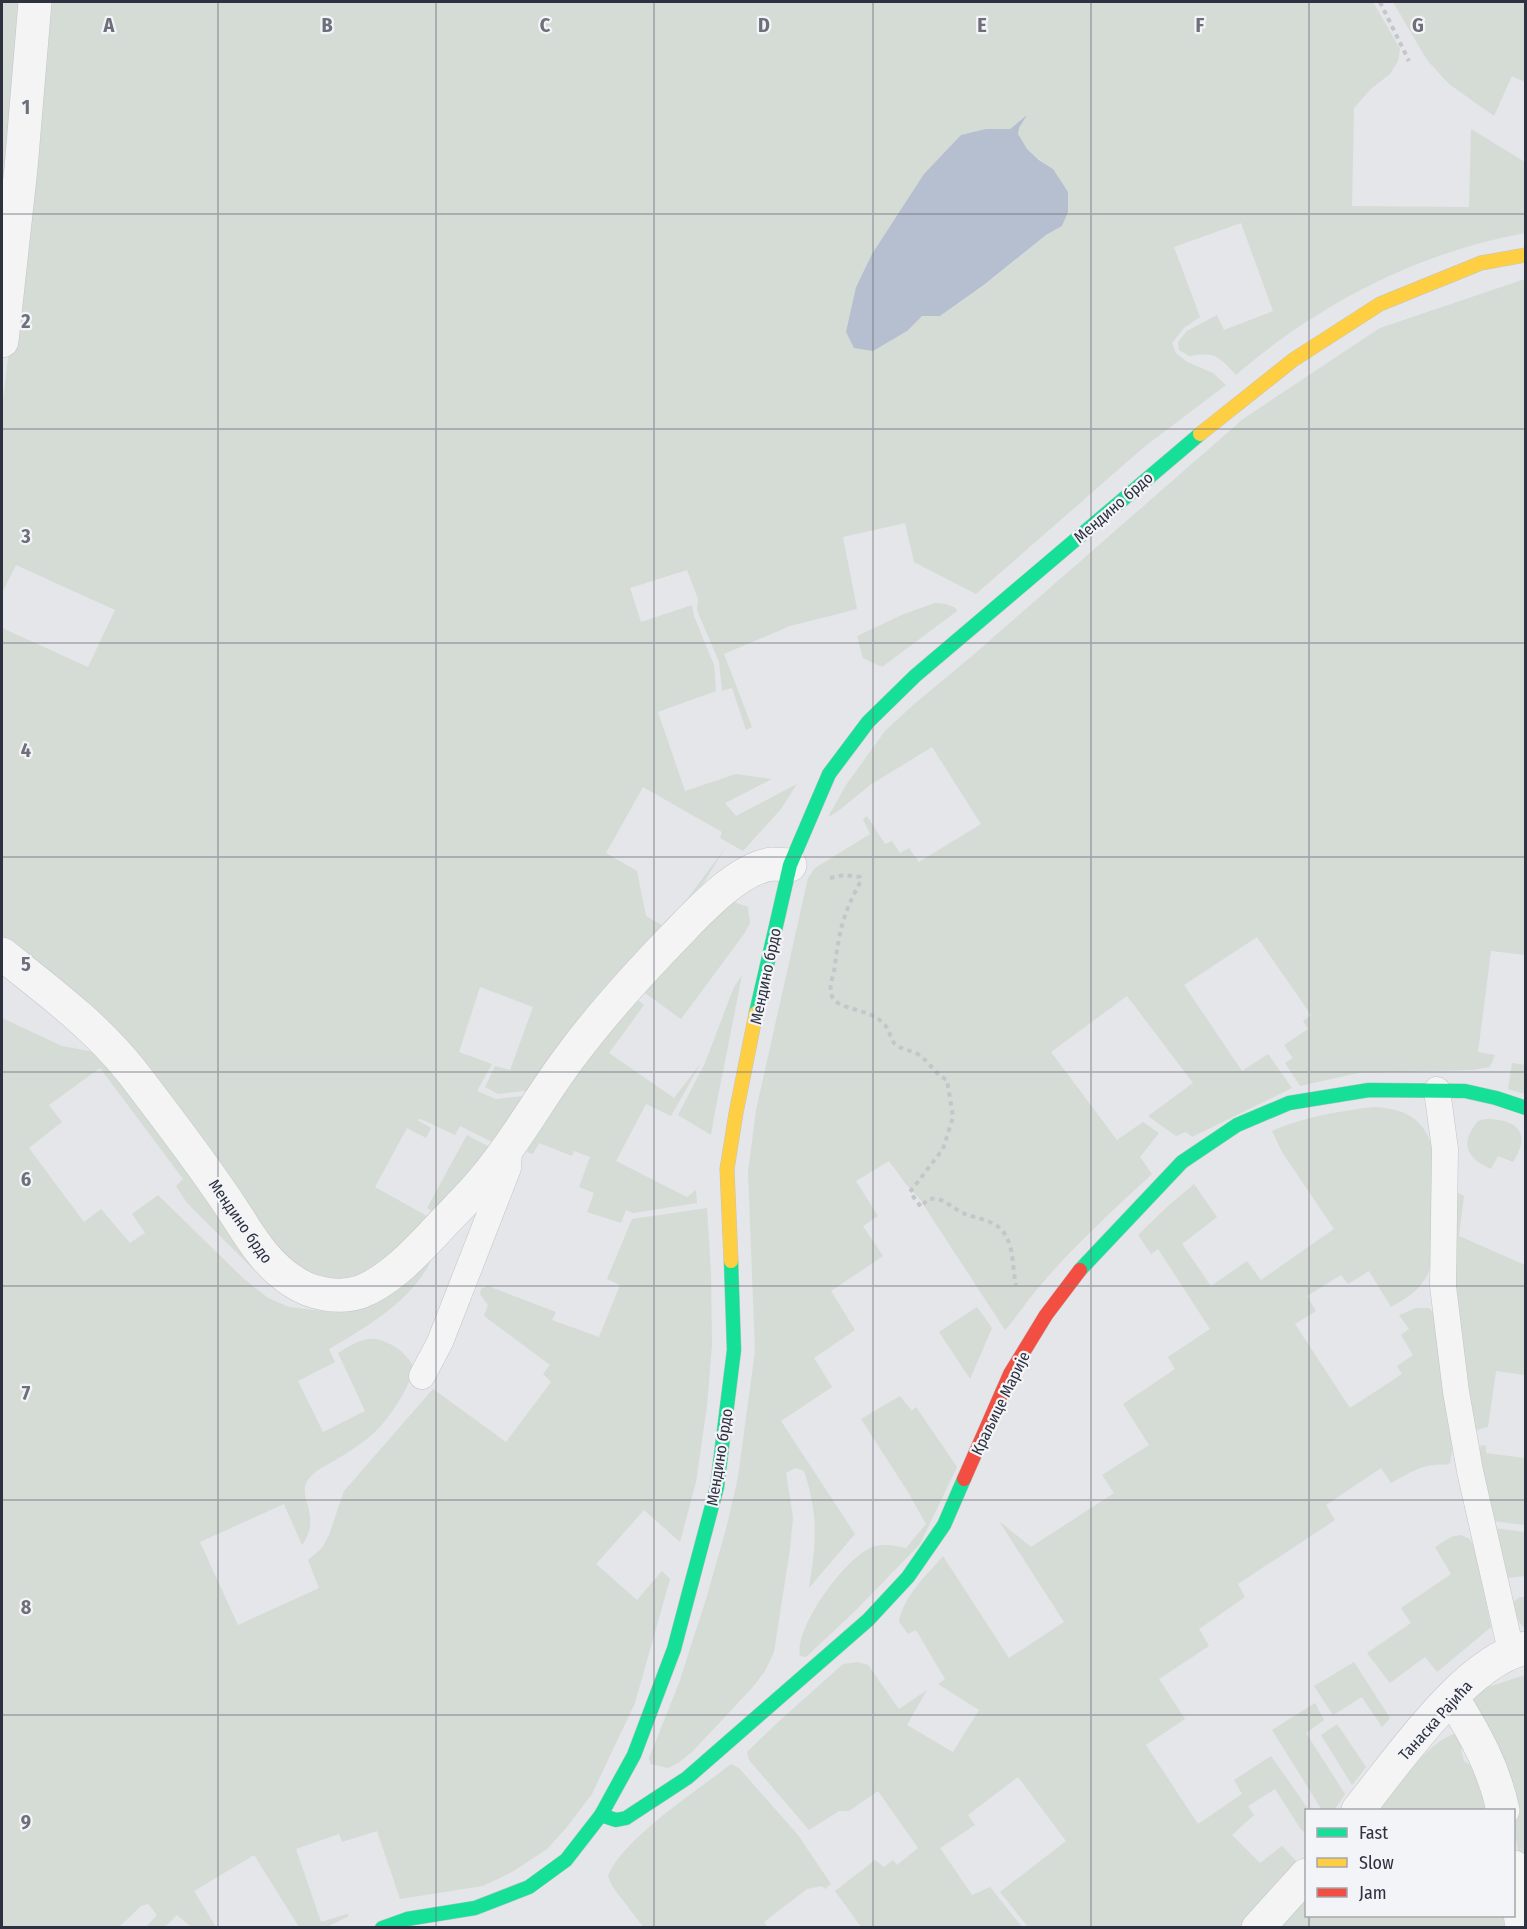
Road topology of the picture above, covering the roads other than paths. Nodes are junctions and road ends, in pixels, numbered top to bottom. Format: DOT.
graph roads {
  1 [pos="35,2"];
  2 [pos="1526,255"];
  3 [pos="2,340"];
  4 [pos="788,874"];
  5 [pos="2,954"];
  6 [pos="1437,1090"];
  7 [pos="1526,1108"];
  8 [pos="509,1147"];
  9 [pos="422,1376"];
  10 [pos="1518,1649"];
  11 [pos="1452,1697"];
  12 [pos="1359,1809"];
  13 [pos="1503,1809"];
  14 [pos="601,1815"];
  15 [pos="1515,1875"];
  16 [pos="1305,1876"];
  17 [pos="382,1928"];
  18 [pos="1258,1928"];
  19 [pos="1522,1928"];
  1 -- 3 [label="street"];
  2 -- 4 [label="street, Мендино брдо"];
  4 -- 8 [label="street, Мендино брдо"];
  4 -- 14 [label="street, Мендино брдо"];
  5 -- 8 [label="street, Мендино брдо"];
  6 -- 7 [label="street, Краљице Марије"];
  6 -- 10 [label="lane"];
  6 -- 14 [label="street, Краљице Марије"];
  8 -- 9 [label="lane, Мендино брдо"];
  10 -- 11 [label="street, Танаска Рајића"];
  11 -- 12 [label="street, Танаска Рајића"];
  11 -- 13 [label="street"];
  14 -- 17 [label="street, Мендино брдо"];
  15 -- 19 [label="street"];
  16 -- 18 [label="street"];
}
